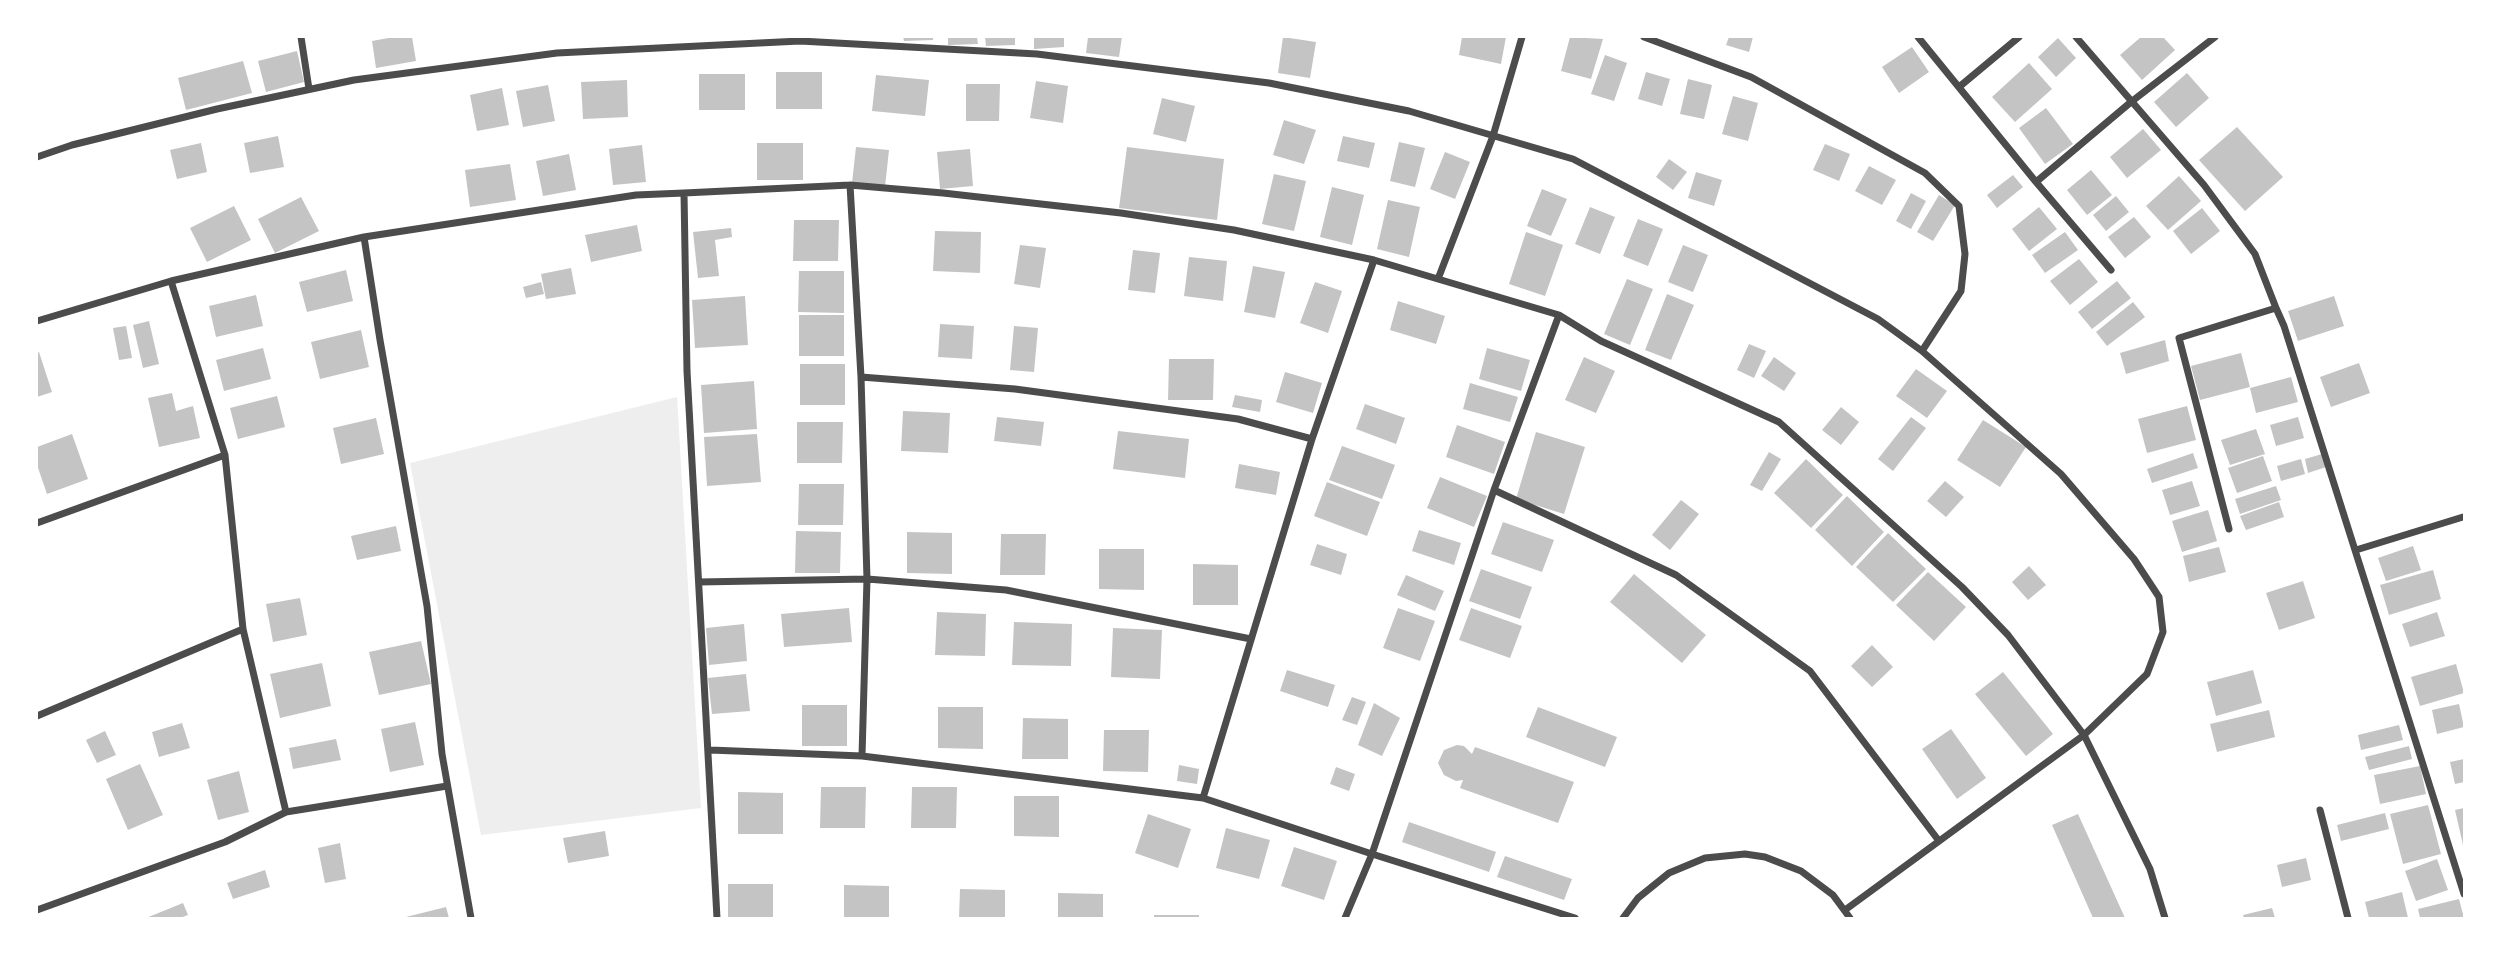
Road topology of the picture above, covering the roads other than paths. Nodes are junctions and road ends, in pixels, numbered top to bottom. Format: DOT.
graph roads {
  1 [pos="302,37"];
  2 [pos="1522,37"];
  3 [pos="1644,37"];
  4 [pos="1918,37"];
  5 [pos="2019,37"];
  6 [pos="2076,37"];
  7 [pos="2215,37"];
  8 [pos="800,39"];
  9 [pos="1959,87"];
  10 [pos="309,89"];
  11 [pos="2131,102"];
  12 [pos="1493,135"];
  13 [pos="37,157"];
  14 [pos="2036,182"];
  15 [pos="850,185"];
  16 [pos="684,193"];
  17 [pos="364,237"];
  18 [pos="1374,260"];
  19 [pos="2111,270"];
  20 [pos="1438,279"];
  21 [pos="171,281"];
  22 [pos="2276,308"];
  23 [pos="1559,316"];
  24 [pos="37,321"];
  25 [pos="1922,351"];
  26 [pos="861,377"];
  27 [pos="1312,439"];
  28 [pos="225,455"];
  29 [pos="1494,490"];
  30 [pos="2463,517"];
  31 [pos="37,523"];
  32 [pos="2229,529"];
  33 [pos="2356,550"];
  34 [pos="867,579"];
  35 [pos="699,582"];
  36 [pos="243,629"];
  37 [pos="1251,639"];
  38 [pos="37,716"];
  39 [pos="2084,735"];
  40 [pos="710,750"];
  41 [pos="862,756"];
  42 [pos="447,786"];
  43 [pos="1203,798"];
  44 [pos="2320,810"];
  45 [pos="286,812"];
  46 [pos="1939,841"];
  47 [pos="1372,855"];
  48 [pos="2464,894"];
  49 [pos="37,910"];
  50 [pos="1845,910"];
  51 [pos="471,918"];
  52 [pos="717,918"];
  53 [pos="1345,918"];
  54 [pos="1575,918"];
  55 [pos="1623,918"];
  56 [pos="1850,918"];
  57 [pos="2165,918"];
  58 [pos="2348,918"];
  1 -- 10 [label="street"];
  2 -- 12 [label="street"];
  3 -- 25 [label="street"];
  4 -- 9 [label="street"];
  5 -- 9 [label="street"];
  6 -- 11 [label="street"];
  7 -- 11 [label="street"];
  8 -- 10 [label="street"];
  8 -- 12 [label="street"];
  9 -- 14 [label="street"];
  10 -- 13 [label="street"];
  11 -- 14 [label="street"];
  11 -- 22 [label="street"];
  12 -- 20 [label="street"];
  12 -- 25 [label="street"];
  14 -- 19 [label="street"];
  15 -- 16 [label="street"];
  15 -- 18 [label="street"];
  15 -- 26 [label="street"];
  16 -- 17 [label="street"];
  16 -- 35 [label="street"];
  17 -- 21 [label="street"];
  17 -- 42 [label="street"];
  18 -- 20 [label="street"];
  18 -- 27 [label="street"];
  20 -- 23 [label="street"];
  21 -- 24 [label="street"];
  21 -- 28 [label="street"];
  22 -- 32 [label="street"];
  22 -- 33 [label="street"];
  23 -- 29 [label="street"];
  23 -- 39 [label="street"];
  25 -- 39 [label="street"];
  26 -- 27 [label="street"];
  26 -- 34 [label="street"];
  27 -- 37 [label="street"];
  28 -- 31 [label="street"];
  28 -- 36 [label="street"];
  29 -- 46 [label="street"];
  29 -- 47 [label="street"];
  30 -- 33 [label="street"];
  33 -- 48 [label="street"];
  34 -- 35 [label="street"];
  34 -- 37 [label="street"];
  34 -- 41 [label="street"];
  35 -- 40 [label="street"];
  36 -- 38 [label="street"];
  36 -- 45 [label="street"];
  37 -- 43 [label="street"];
  39 -- 46 [label="street"];
  39 -- 57 [label="street"];
  40 -- 41 [label="street"];
  40 -- 52 [label="street"];
  41 -- 43 [label="street"];
  42 -- 45 [label="street"];
  42 -- 51 [label="street"];
  43 -- 47 [label="street"];
  44 -- 58 [label="street"];
  45 -- 49 [label="street"];
  46 -- 50 [label="street"];
  47 -- 53 [label="street"];
  47 -- 54 [label="street"];
  50 -- 55 [label="street"];
  50 -- 56 [label="street"];
}
